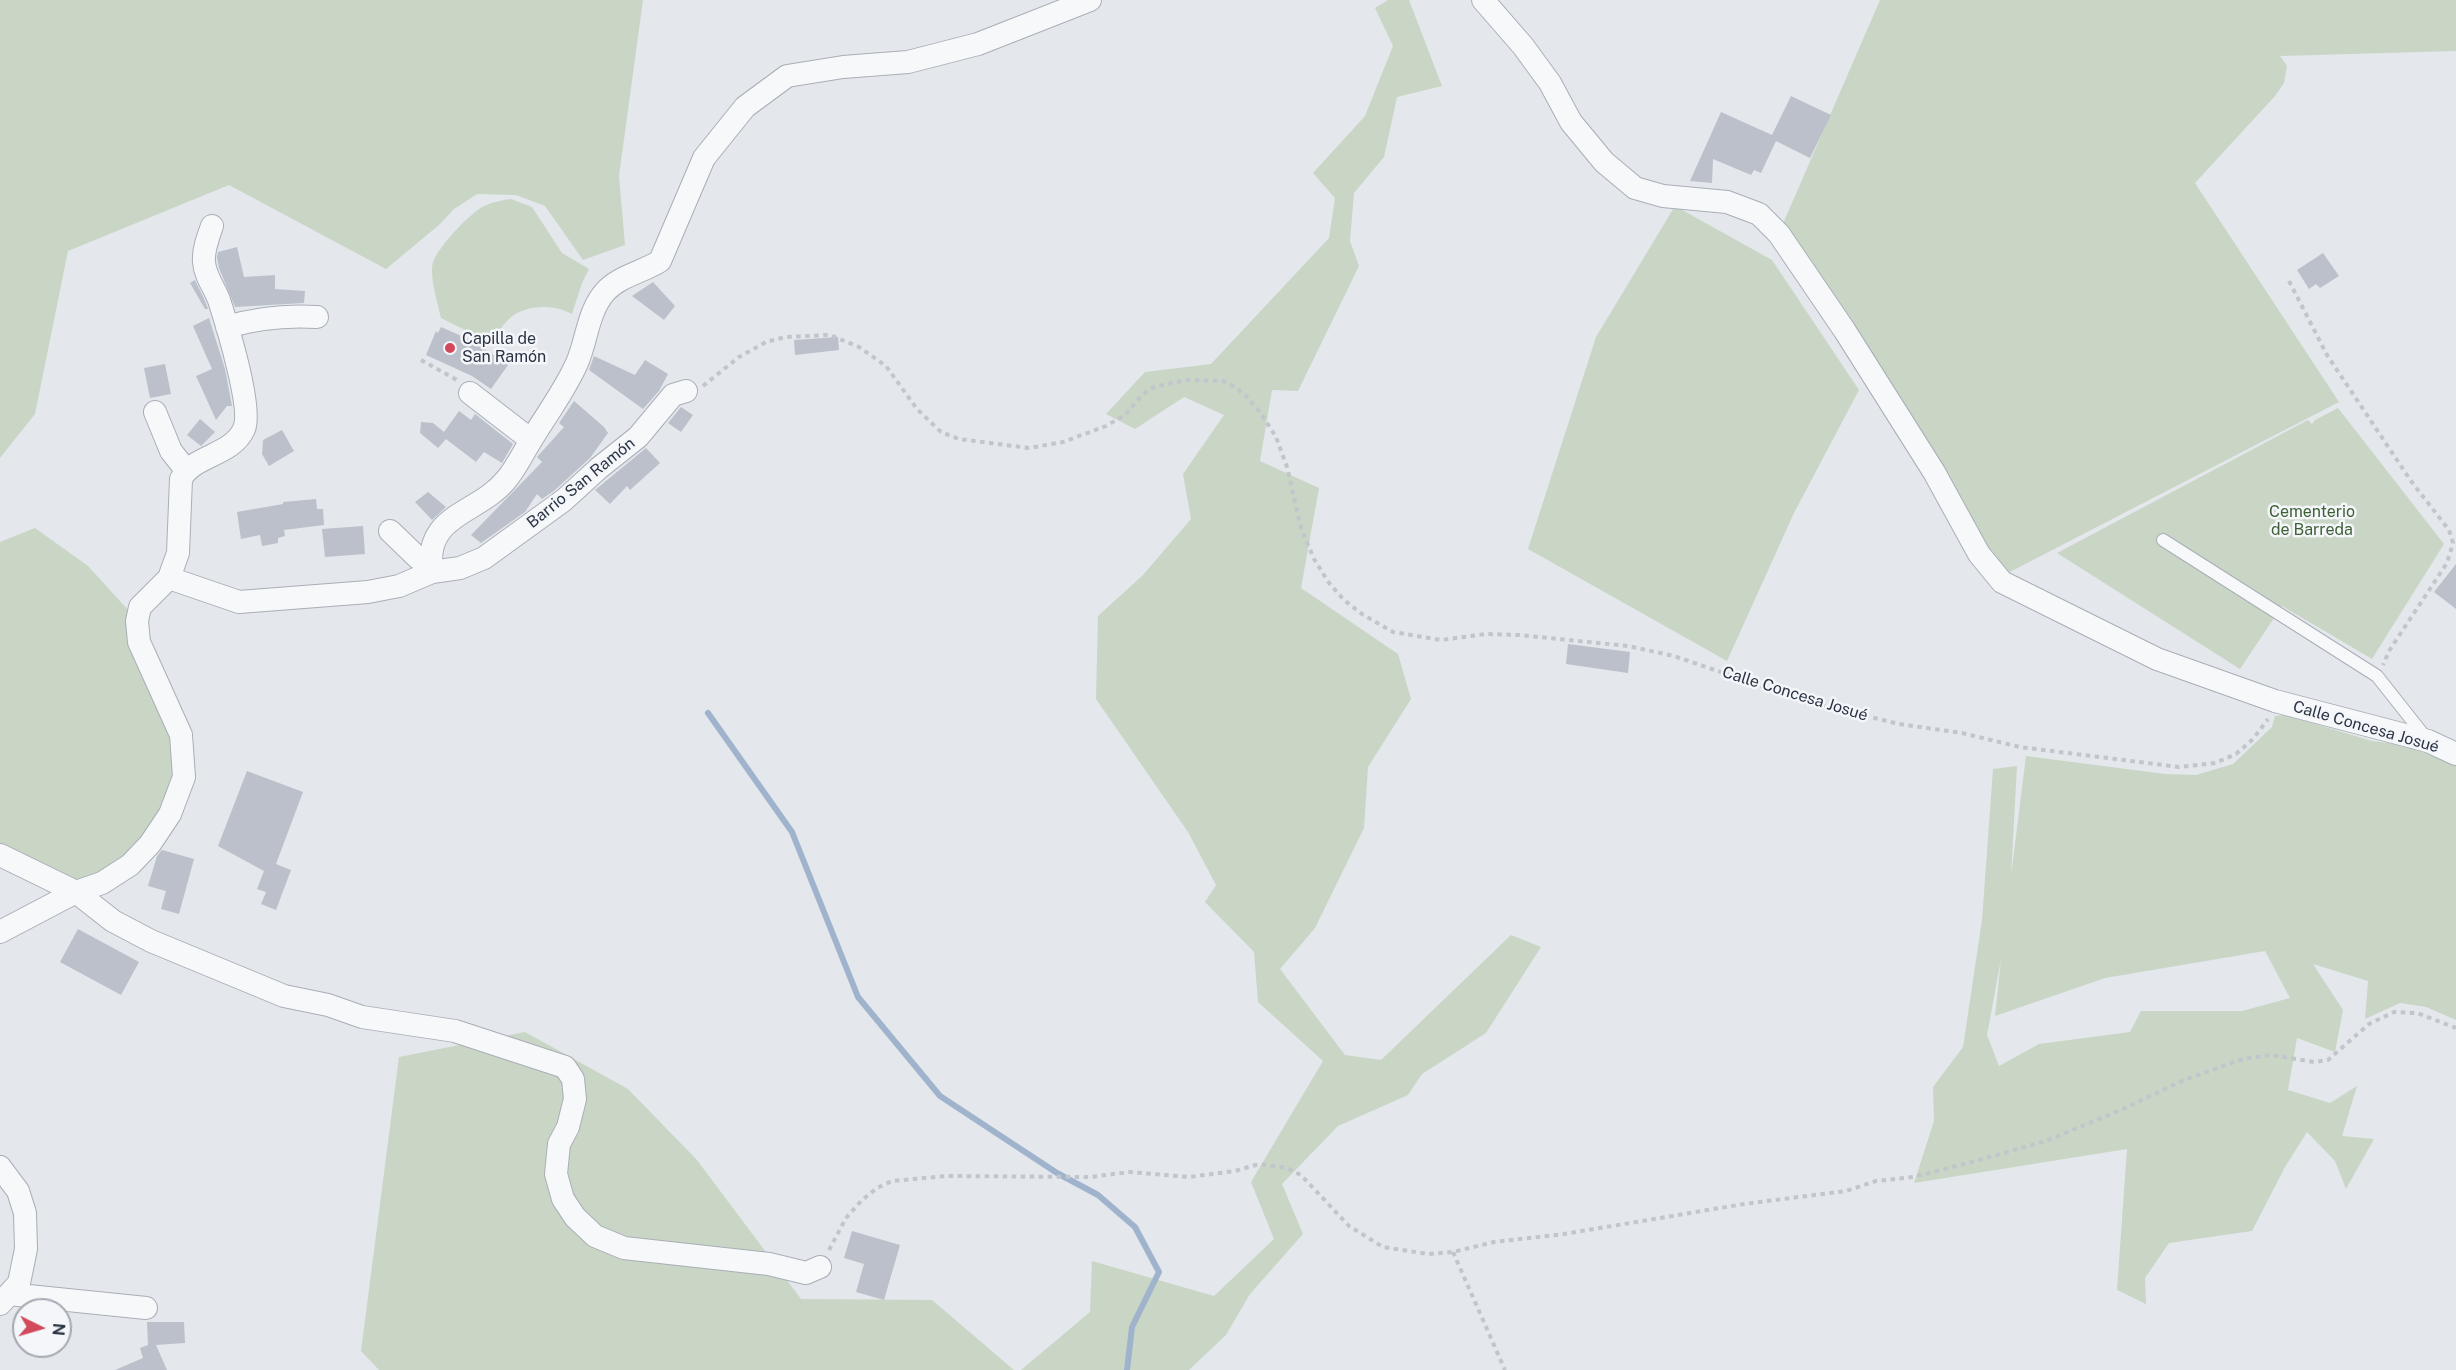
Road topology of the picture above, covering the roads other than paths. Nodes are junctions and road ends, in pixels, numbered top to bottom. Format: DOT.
graph roads {
  1 [pos="1090,0"];
  2 [pos="1483,0"];
  3 [pos="212,226"];
  4 [pos="317,317"];
  5 [pos="227,327"];
  6 [pos="686,391"];
  7 [pos="470,393"];
  8 [pos="155,412"];
  9 [pos="531,440"];
  10 [pos="186,470"];
  11 [pos="390,531"];
  12 [pos="2163,540"];
  13 [pos="432,567"];
  14 [pos="169,578"];
  15 [pos="2428,741"];
  16 [pos="2456,754"];
  17 [pos="0,855"];
  18 [pos="76,892"];
  19 [pos="0,932"];
  20 [pos="0,1167"];
  21 [pos="820,1267"];
  22 [pos="4,1299"];
  23 [pos="146,1308"];
  1 -- 9 [label="street"];
  2 -- 15 [label="street, Calle Concesa Josué"];
  3 -- 5 [label="street"];
  4 -- 5 [label="street"];
  5 -- 10 [label="street"];
  6 -- 13 [label="street, Barrio San Ramón"];
  7 -- 9 [label="street"];
  8 -- 10 [label="street"];
  9 -- 13 [label="street"];
  10 -- 14 [label="street"];
  11 -- 13 [label="street"];
  12 -- 15 [label="lane"];
  13 -- 14 [label="street, Barrio San Ramón"];
  14 -- 18 [label="street"];
  15 -- 16 [label="street, Calle Concesa Josué"];
  17 -- 18 [label="street"];
  18 -- 19 [label="street"];
  18 -- 21 [label="street"];
  20 -- 22 [label="street"];
  22 -- 23 [label="street"];
}
